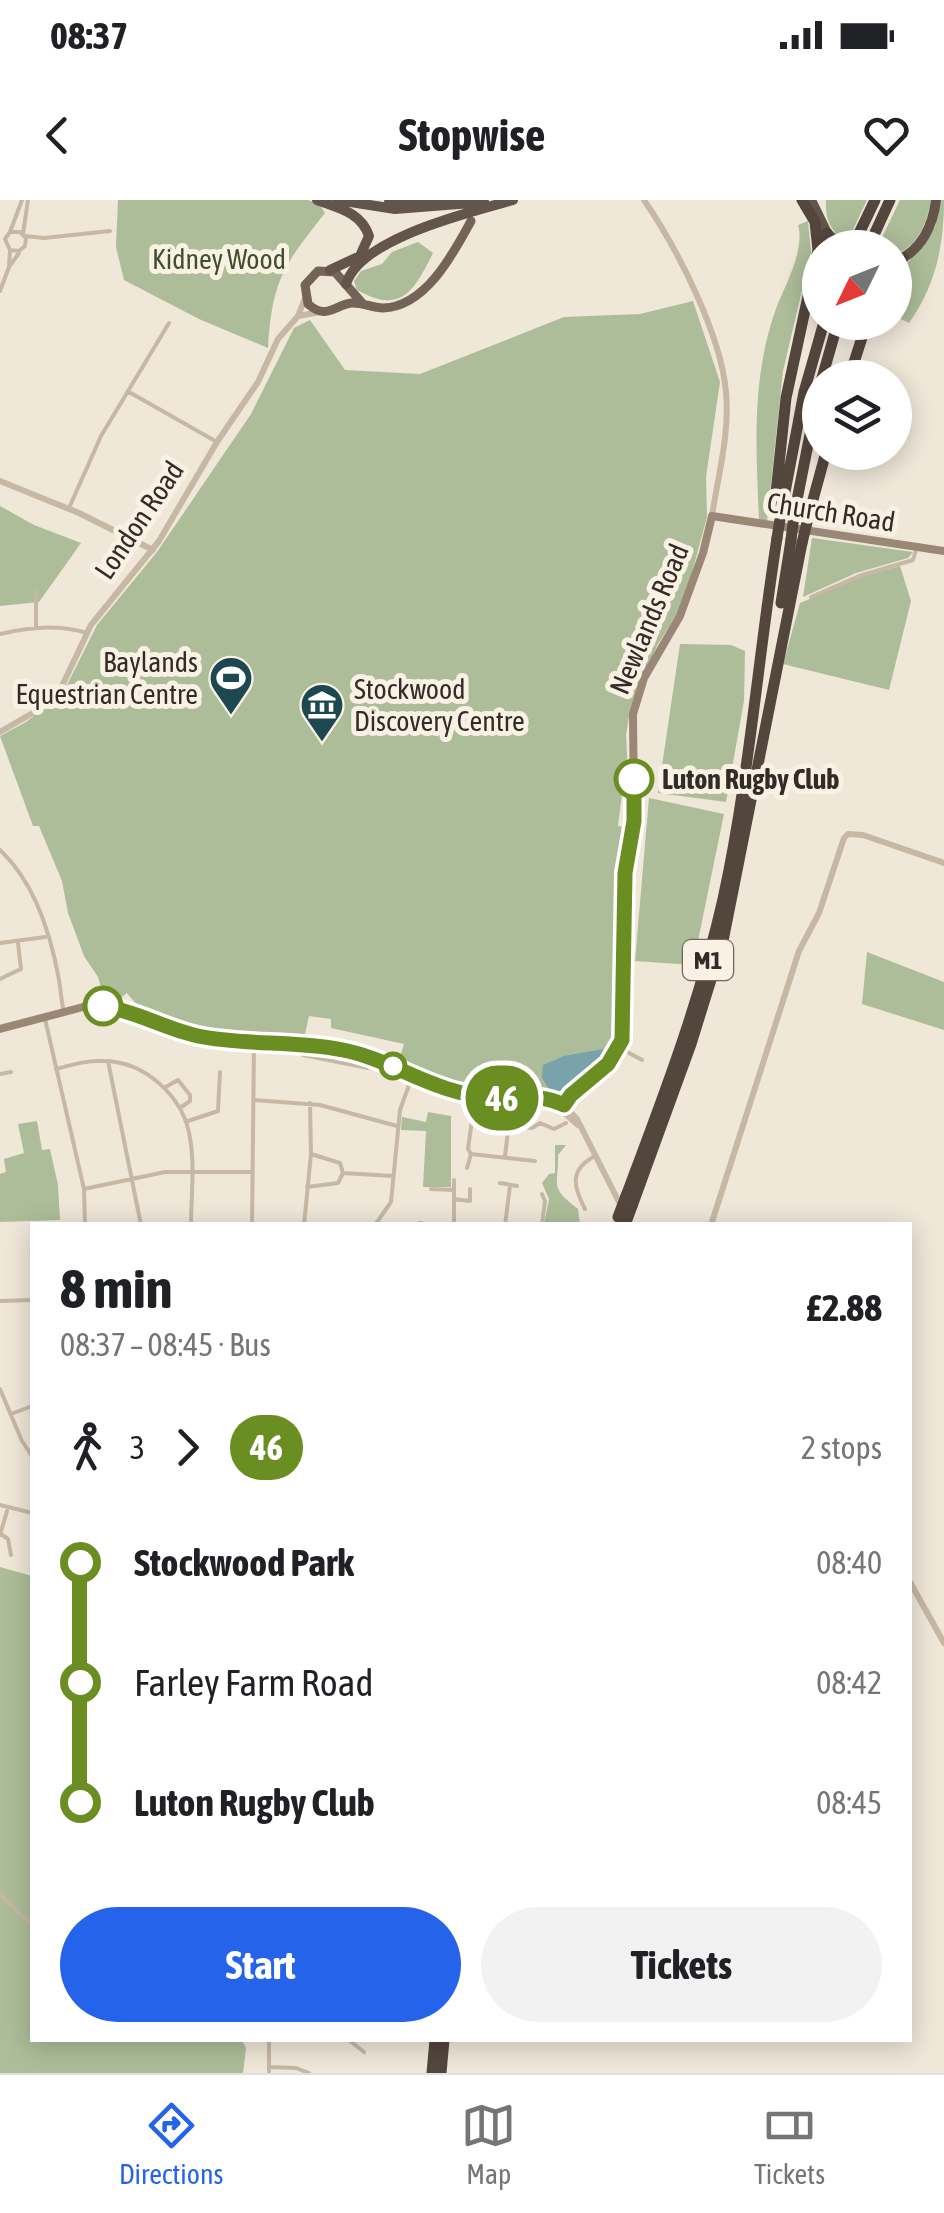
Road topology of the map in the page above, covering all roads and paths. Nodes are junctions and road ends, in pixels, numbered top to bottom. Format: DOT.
graph roads {
  1 [pos="25,200"];
  2 [pos="318,200"];
  3 [pos="338,200"];
  4 [pos="389,200"];
  5 [pos="439,200"];
  6 [pos="512,200"];
  7 [pos="644,200"];
  8 [pos="802,200"];
  9 [pos="811,200"];
  10 [pos="822,200"];
  11 [pos="875,200"];
  12 [pos="890,200"];
  13 [pos="936,200"];
  14 [pos="819,216"];
  15 [pos="471,220"];
  16 [pos="816,230"];
  17 [pos="826,230"];
  18 [pos="861,230"];
  19 [pos="876,230"];
  20 [pos="9,232"];
  21 [pos="110,232"];
  22 [pos="0,234"];
  23 [pos="24,235"];
  24 [pos="44,238"];
  25 [pos="912,246"];
  26 [pos="0,248"];
  27 [pos="9,249"];
  28 [pos="22,249"];
  29 [pos="9,267"];
  30 [pos="330,270"];
  31 [pos="347,286"];
  32 [pos="0,291"];
  33 [pos="305,297"];
  34 [pos="363,304"];
  35 [pos="341,307"];
  36 [pos="320,312"];
  37 [pos="298,316"];
  38 [pos="169,323"];
  39 [pos="802,324"];
  40 [pos="819,340"];
  41 [pos="128,392"];
  42 [pos="217,442"];
  43 [pos="802,447"];
  44 [pos="821,470"];
  45 [pos="0,481"];
  46 [pos="68,509"];
  47 [pos="783,513"];
  48 [pos="712,516"];
  49 [pos="786,539"];
  50 [pos="916,548"];
  51 [pos="153,550"];
  52 [pos="944,551"];
  53 [pos="36,592"];
  54 [pos="811,597"];
  55 [pos="36,628"];
  56 [pos="87,633"];
  57 [pos="0,634"];
  58 [pos="0,732"];
  59 [pos="0,850"];
  60 [pos="944,863"];
  61 [pos="46,937"];
  62 [pos="0,943"];
  63 [pos="18,943"];
  64 [pos="0,979"];
  65 [pos="64,1012"];
  66 [pos="45,1017"];
  67 [pos="0,1029"];
  68 [pos="254,1042"];
  69 [pos="619,1048"];
  70 [pos="108,1060"];
  71 [pos="642,1060"];
  72 [pos="56,1069"];
  73 [pos="11,1072"];
  74 [pos="220,1072"];
  75 [pos="0,1074"];
  76 [pos="413,1074"];
  77 [pos="164,1088"];
  78 [pos="571,1095"];
  79 [pos="512,1098"];
  80 [pos="252,1100"];
  81 [pos="538,1100"];
  82 [pos="554,1100"];
  83 [pos="310,1103"];
  84 [pos="563,1107"];
  85 [pos="180,1108"];
  86 [pos="186,1121"];
  87 [pos="485,1121"];
  88 [pos="566,1123"];
  89 [pos="397,1126"];
  90 [pos="509,1126"];
  91 [pos="311,1154"];
  92 [pos="470,1154"];
  93 [pos="505,1156"];
  94 [pos="596,1156"];
  95 [pos="535,1161"];
  96 [pos="467,1168"];
  97 [pos="191,1172"];
  98 [pos="252,1172"];
  99 [pos="343,1173"];
  100 [pos="393,1176"];
  101 [pos="132,1177"];
  102 [pos="454,1180"];
  103 [pos="500,1183"];
  104 [pos="307,1187"];
  105 [pos="470,1188"];
  106 [pos="84,1189"];
  107 [pos="431,1189"];
  108 [pos="454,1190"];
  109 [pos="542,1194"];
  110 [pos="454,1199"];
  111 [pos="470,1201"];
  112 [pos="629,1201"];
  113 [pos="469,1210"];
  114 [pos="585,1210"];
  115 [pos="85,1222"];
  116 [pos="140,1222"];
  117 [pos="191,1222"];
  118 [pos="252,1222"];
  119 [pos="304,1222"];
  120 [pos="377,1222"];
  121 [pos="454,1222"];
  122 [pos="506,1222"];
  123 [pos="542,1222"];
  124 [pos="623,1222"];
  125 [pos="623,1222"];
  126 [pos="712,1222"];
  127 [pos="30,1300"];
  128 [pos="0,1302"];
  129 [pos="0,1389"];
  130 [pos="3,1406"];
  131 [pos="30,1407"];
  132 [pos="10,1414"];
  133 [pos="30,1452"];
  134 [pos="0,1506"];
  135 [pos="8,1509"];
  136 [pos="30,1514"];
  137 [pos="1,1534"];
  138 [pos="11,1555"];
  139 [pos="912,1586"];
  140 [pos="944,1643"];
  141 [pos="0,1894"];
  142 [pos="30,1923"];
  143 [pos="269,2042"];
  144 [pos="352,2042"];
  145 [pos="435,2042"];
  146 [pos="444,2042"];
  147 [pos="364,2052"];
  148 [pos="269,2070"];
  149 [pos="309,2073"];
  150 [pos="432,2073"];
  151 [pos="441,2073"];
  1 -- 20 [label="street"];
  1 -- 23 [label="street"];
  2 -- 30 [label="highway"];
  3 -- 6 [label="highway"];
  4 -- 5 [label="highway"];
  6 -- 31 [label="highway"];
  7 -- 48 [label="street, Newlands Road"];
  8 -- 16 [label="highway"];
  9 -- 14 [label="highway"];
  10 -- 14 [label="highway"];
  11 -- 18 [label="highway"];
  12 -- 19 [label="highway"];
  13 -- 25 [label="highway"];
  14 -- 17 [label="highway"];
  15 -- 34 [label="main road"];
  20 -- 22 [label="street"];
  20 -- 23 [label="street"];
  20 -- 27 [label="street"];
  21 -- 24 [label="street"];
  23 -- 24 [label="street"];
  23 -- 28 [label="street"];
  24 -- 28 [label="street"];
  26 -- 27 [label="street"];
  27 -- 28 [label="street"];
  27 -- 29 [label="street"];
  28 -- 29 [label="street"];
  29 -- 32 [label="street"];
  30 -- 31 [label="main road"];
  30 -- 33 [label="main road"];
  31 -- 34 [label="main road"];
  31 -- 35 [label="main road"];
  33 -- 36 [label="main road"];
  33 -- 37 [label="street, London Road"];
  34 -- 35 [label="main road"];
  35 -- 36 [label="main road"];
  36 -- 37 [label="street"];
  37 -- 42 [label="street, London Road"];
  38 -- 41 [label="street"];
  39 -- 47 [label="highway"];
  40 -- 47 [label="highway"];
  41 -- 42 [label="street"];
  41 -- 46 [label="street"];
  42 -- 51 [label="street, London Road"];
  43 -- 47 [label="highway"];
  44 -- 49 [label="highway, bridge"];
  45 -- 46 [label="street"];
  46 -- 51 [label="street"];
  47 -- 49 [label="highway, bridge"];
  47 -- 49 [label="highway, bridge"];
  48 -- 50 [label="main road, Church Road"];
  48 -- 69 [label="main road, Newlands Road"];
  49 -- 112 [label="highway, M1"];
  49 -- 112 [label="highway, M1"];
  50 -- 52 [label="main road, Church Road"];
  50 -- 54 [label="street"];
  51 -- 56 [label="street, London Road"];
  53 -- 55 [label="street"];
  55 -- 56 [label="street"];
  55 -- 57 [label="street"];
  56 -- 58 [label="street, London Road"];
  59 -- 61 [label="street"];
  60 -- 126 [label="street"];
  61 -- 63 [label="street"];
  61 -- 65 [label="street"];
  62 -- 63 [label="street"];
  63 -- 64 [label="street"];
  65 -- 66 [label="main road"];
  65 -- 68 [label="main road"];
  66 -- 67 [label="main road"];
  66 -- 72 [label="street"];
  68 -- 76 [label="main road"];
  68 -- 80 [label="street"];
  69 -- 71 [label="street"];
  69 -- 78 [label="main road"];
  70 -- 72 [label="street"];
  70 -- 77 [label="street"];
  70 -- 101 [label="street"];
  72 -- 106 [label="street"];
  73 -- 75 [label="street"];
  74 -- 86 [label="street"];
  76 -- 79 [label="main road"];
  76 -- 89 [label="street"];
  77 -- 85 [label="street"];
  77 -- 85 [label="street"];
  78 -- 82 [label="main road"];
  78 -- 84 [label="main road"];
  79 -- 81 [label="main road"];
  79 -- 90 [label="street"];
  80 -- 83 [label="street"];
  80 -- 98 [label="street"];
  81 -- 82 [label="main road"];
  81 -- 84 [label="main road"];
  82 -- 84 [label="main road"];
  83 -- 89 [label="street"];
  83 -- 91 [label="street"];
  84 -- 94 [label="street"];
  85 -- 86 [label="street"];
  86 -- 97 [label="street"];
  87 -- 92 [label="street"];
  88 -- 90 [label="street"];
  89 -- 100 [label="street"];
  90 -- 93 [label="street"];
  91 -- 99 [label="street"];
  91 -- 104 [label="street"];
  92 -- 93 [label="street"];
  92 -- 96 [label="street"];
  93 -- 95 [label="street"];
  94 -- 114 [label="street"];
  94 -- 125 [label="street"];
  97 -- 98 [label="street"];
  97 -- 101 [label="street"];
  97 -- 117 [label="street"];
  98 -- 118 [label="street"];
  99 -- 100 [label="street"];
  99 -- 104 [label="street"];
  100 -- 120 [label="street"];
  101 -- 106 [label="street"];
  101 -- 116 [label="street"];
  102 -- 108 [label="street"];
  103 -- 122 [label="street"];
  104 -- 119 [label="street"];
  105 -- 111 [label="street"];
  106 -- 115 [label="street"];
  107 -- 108 [label="street"];
  108 -- 110 [label="street"];
  109 -- 123 [label="street"];
  110 -- 111 [label="street"];
  110 -- 121 [label="street"];
  111 -- 113 [label="street"];
  112 -- 124 [label="highway, M1, bridge"];
  127 -- 128 [label="street"];
  129 -- 130 [label="street"];
  130 -- 132 [label="street"];
  131 -- 132 [label="street"];
  132 -- 133 [label="street"];
  134 -- 135 [label="street"];
  135 -- 136 [label="street"];
  135 -- 137 [label="street"];
  137 -- 138 [label="street"];
  139 -- 140 [label="street"];
  141 -- 142 [label="street"];
  143 -- 148 [label="street"];
  144 -- 147 [label="street"];
  145 -- 150 [label="highway"];
  146 -- 151 [label="highway"];
  148 -- 149 [label="street"];
}
